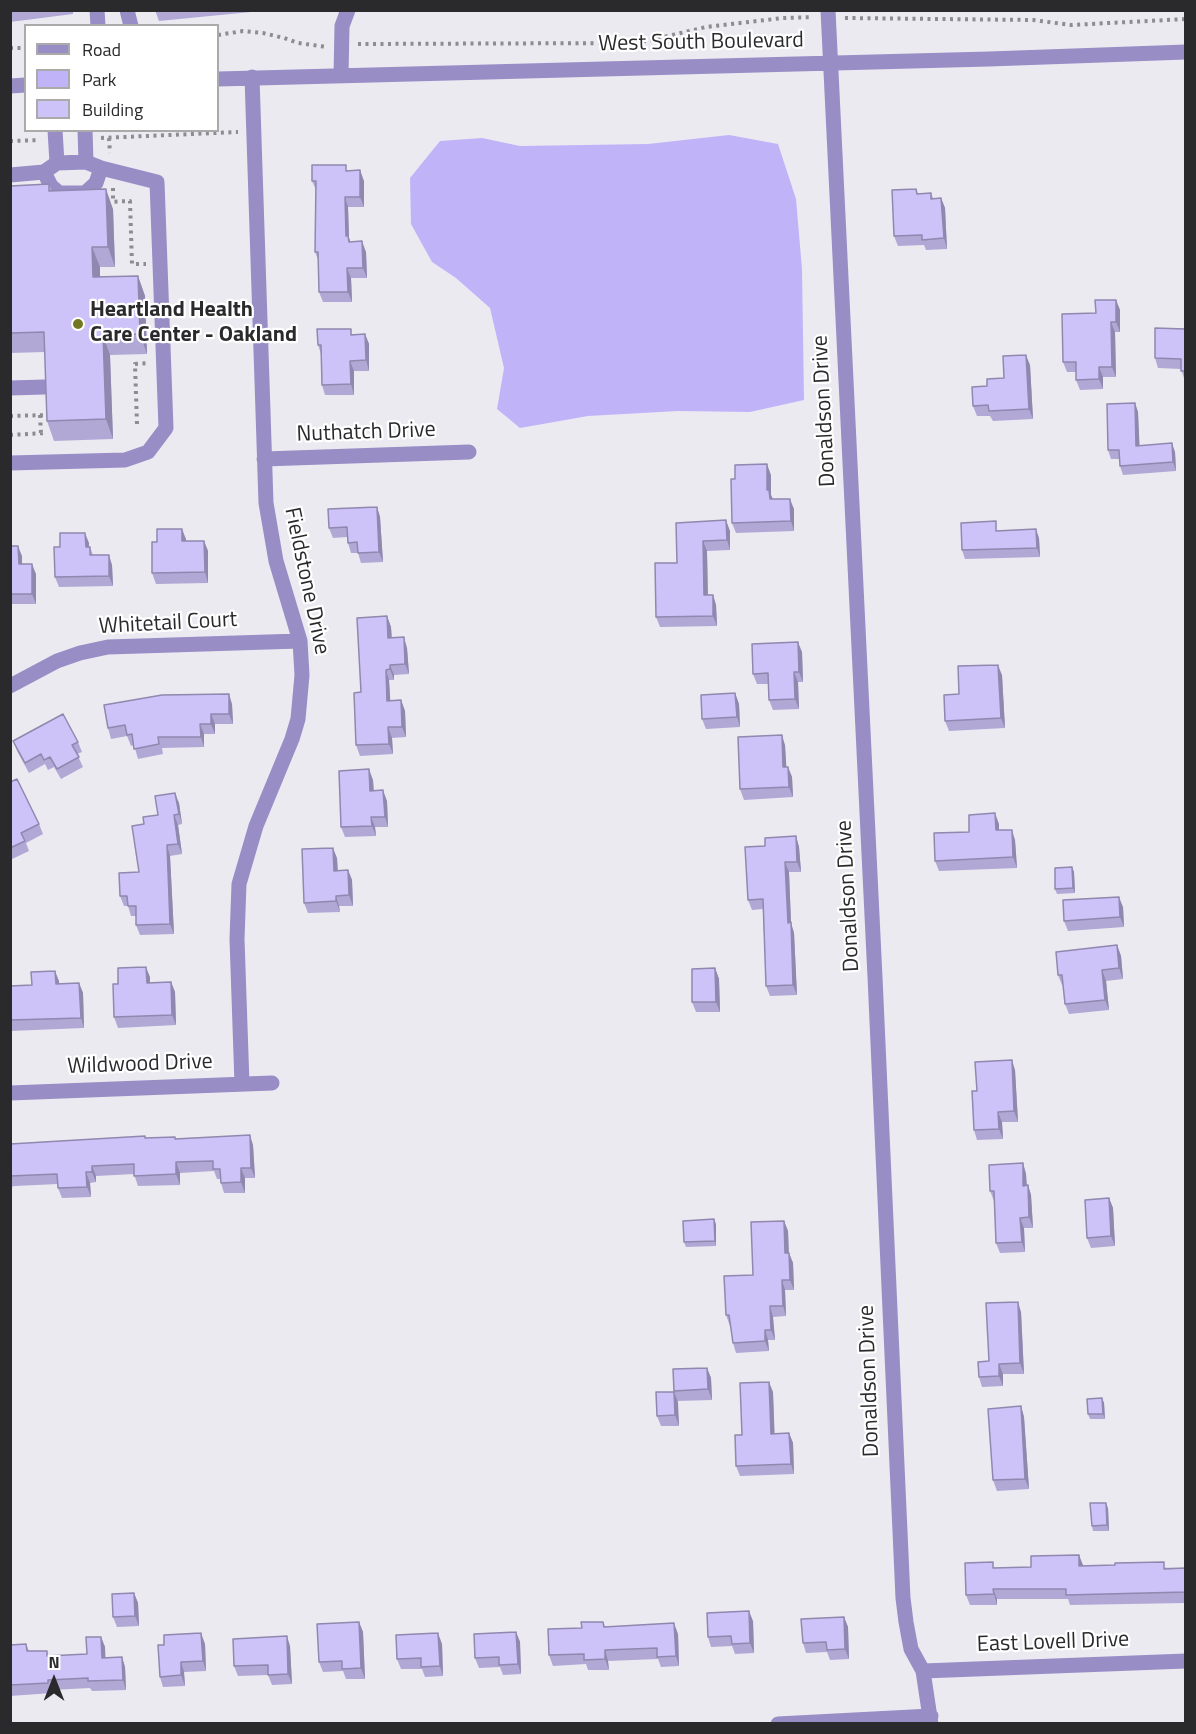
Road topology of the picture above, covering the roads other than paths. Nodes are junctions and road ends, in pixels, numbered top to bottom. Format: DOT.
graph roads {
  1 [pos="348,10"];
  2 [pos="822,14"];
  3 [pos="1185,52"];
  4 [pos="831,63"];
  5 [pos="341,75"];
  6 [pos="252,77"];
  7 [pos="219,78"];
  8 [pos="55,135"];
  9 [pos="85,135"];
  10 [pos="86,162"];
  11 [pos="106,164"];
  12 [pos="50,168"];
  13 [pos="10,176"];
  14 [pos="44,387"];
  15 [pos="10,388"];
  16 [pos="469,452"];
  17 [pos="264,459"];
  18 [pos="10,463"];
  19 [pos="300,641"];
  20 [pos="10,686"];
  21 [pos="272,1083"];
  22 [pos="242,1084"];
  23 [pos="10,1093"];
  24 [pos="1185,1660"];
  25 [pos="923,1671"];
  26 [pos="931,1720"];
  27 [pos="778,1724"];
  1 -- 5 [label="street"];
  2 -- 4 [label="street, Donaldson Drive"];
  3 -- 4 [label="street, West South Boulevard"];
  4 -- 5 [label="street, West South Boulevard"];
  4 -- 25 [label="street, Donaldson Drive"];
  5 -- 6 [label="street, West South Boulevard"];
  6 -- 7 [label="street, West South Boulevard"];
  6 -- 17 [label="street, Fieldstone Drive"];
  8 -- 12 [label="street"];
  9 -- 10 [label="street"];
  10 -- 11 [label="street"];
  10 -- 12 [label="street"];
  11 -- 12 [label="street"];
  11 -- 18 [label="street"];
  12 -- 13 [label="street"];
  14 -- 15 [label="street"];
  16 -- 17 [label="street, Nuthatch Drive"];
  17 -- 19 [label="street, Fieldstone Drive"];
  19 -- 20 [label="street, Whitetail Court"];
  19 -- 22 [label="street, Fieldstone Drive"];
  21 -- 22 [label="street, Wildwood Drive"];
  22 -- 23 [label="street, Wildwood Drive"];
  24 -- 25 [label="street, East Lovell Drive"];
  25 -- 26 [label="street, Donaldson Drive"];
  26 -- 27 [label="street"];
}
